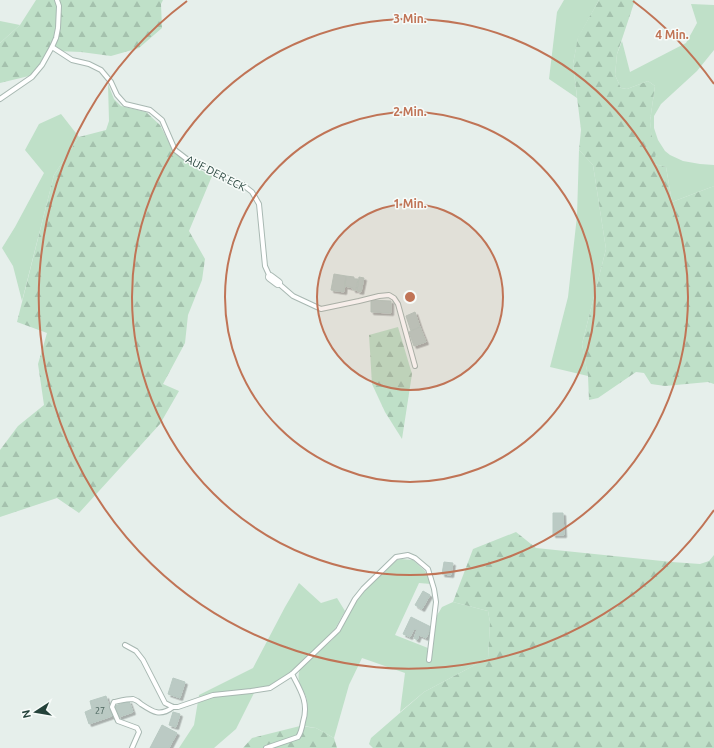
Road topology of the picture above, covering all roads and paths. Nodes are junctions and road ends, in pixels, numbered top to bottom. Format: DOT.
graph roads {
  1 [pos="57,0"];
  2 [pos="52,47"];
  3 [pos="0,99"];
  4 [pos="270,277"];
  5 [pos="278,284"];
  6 [pos="415,366"];
  7 [pos="125,645"];
  8 [pos="429,660"];
  9 [pos="292,674"];
  10 [pos="173,707"];
  11 [pos="132,748"];
  12 [pos="266,748"];
  1 -- 2 [label="lane"];
  2 -- 3 [label="lane"];
  2 -- 4 [label="lane, AUF DER ECK"];
  4 -- 5 [label="street, AUF DER ECK"];
  5 -- 6 [label="lane, AUF DER ECK"];
  7 -- 10 [label="lane"];
  8 -- 9 [label="lane"];
  9 -- 10 [label="lane"];
  9 -- 12 [label="lane"];
  10 -- 11 [label="lane"];
}
